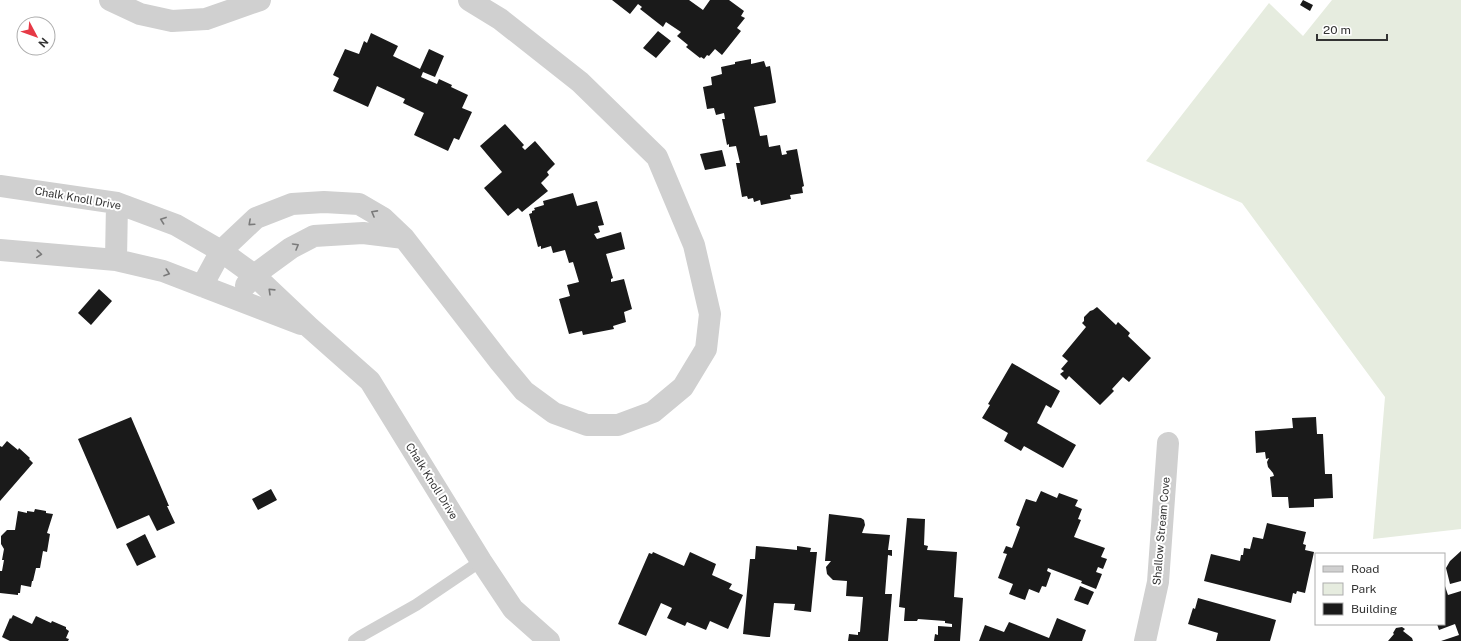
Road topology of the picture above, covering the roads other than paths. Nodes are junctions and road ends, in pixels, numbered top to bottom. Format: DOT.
graph roads {
  1 [pos="110,0"];
  2 [pos="260,0"];
  3 [pos="469,0"];
  4 [pos="0,186"];
  5 [pos="117,203"];
  6 [pos="404,238"];
  7 [pos="0,250"];
  8 [pos="221,252"];
  9 [pos="116,260"];
  10 [pos="254,275"];
  11 [pos="202,286"];
  12 [pos="236,299"];
  13 [pos="309,327"];
  14 [pos="1168,443"];
  15 [pos="482,561"];
  16 [pos="354,641"];
  17 [pos="549,641"];
  18 [pos="1145,641"];
  1 -- 2 [label="street"];
  3 -- 6 [label="street"];
  4 -- 5 [label="street, Chalk Knoll Drive"];
  8 -- 5 [label="street, Chalk Knoll Drive, one-way"];
  5 -- 9 [label="street"];
  6 -- 8 [label="street, one-way"];
  10 -- 6 [label="street, one-way"];
  7 -- 9 [label="street, Chalk Knoll Drive, one-way"];
  8 -- 10 [label="street, Chalk Knoll Drive"];
  8 -- 11 [label="street"];
  9 -- 11 [label="street, Chalk Knoll Drive, one-way"];
  10 -- 12 [label="street"];
  13 -- 10 [label="street, Chalk Knoll Drive, one-way"];
  11 -- 12 [label="street, Chalk Knoll Drive"];
  12 -- 13 [label="street, Chalk Knoll Drive"];
  13 -- 15 [label="street, Chalk Knoll Drive"];
  14 -- 18 [label="street, Shallow Stream Cove"];
  15 -- 16 [label="lane"];
  15 -- 17 [label="street, Chalk Knoll Drive"];
}
